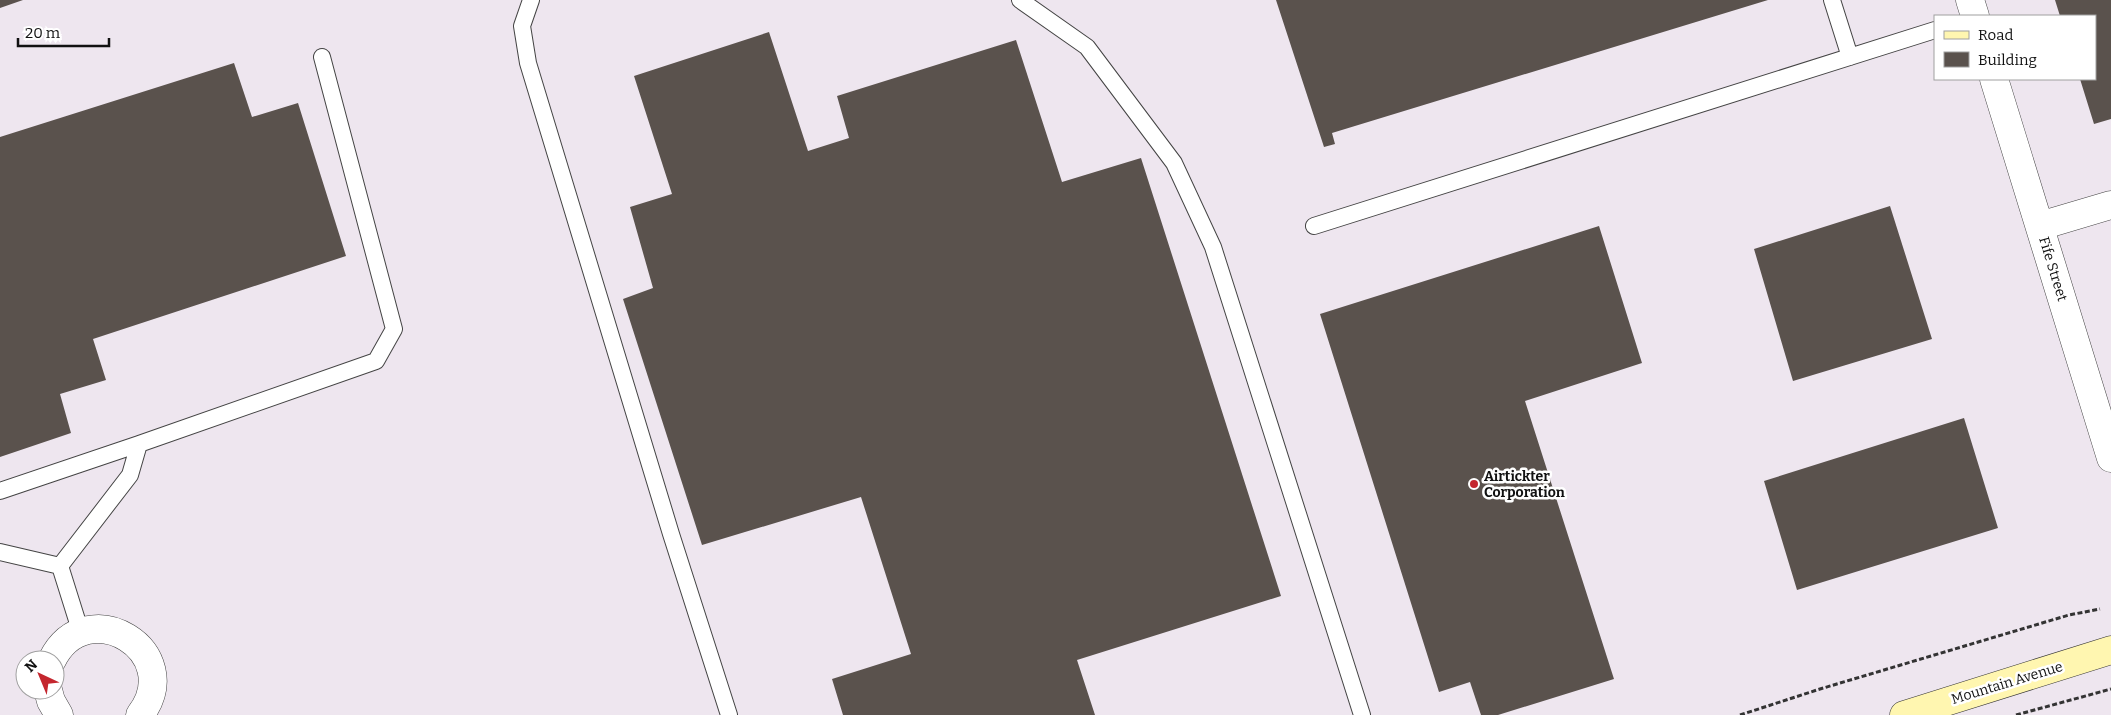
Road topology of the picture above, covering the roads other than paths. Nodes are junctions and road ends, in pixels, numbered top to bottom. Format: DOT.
graph roads {
  1 [pos="531,0"];
  2 [pos="1020,0"];
  3 [pos="1832,0"];
  4 [pos="1970,0"];
  5 [pos="1975,15"];
  6 [pos="1934,30"];
  7 [pos="322,57"];
  8 [pos="1850,57"];
  9 [pos="1994,80"];
  10 [pos="2111,205"];
  11 [pos="1314,226"];
  12 [pos="2040,226"];
  13 [pos="139,444"];
  14 [pos="2111,458"];
  15 [pos="0,491"];
  16 [pos="0,552"];
  17 [pos="60,566"];
  18 [pos="81,633"];
  19 [pos="59,650"];
  20 [pos="2111,650"];
  21 [pos="51,700"];
  22 [pos="59,715"];
  23 [pos="140,715"];
  24 [pos="729,715"];
  25 [pos="1362,715"];
  26 [pos="1904,715"];
  1 -- 24 [label="lane"];
  2 -- 25 [label="lane"];
  3 -- 8 [label="lane"];
  4 -- 5 [label="street"];
  6 -- 8 [label="lane"];
  7 -- 13 [label="lane"];
  8 -- 11 [label="lane"];
  9 -- 12 [label="street, Fife Street"];
  10 -- 12 [label="street"];
  12 -- 14 [label="street, Fife Street"];
  13 -- 15 [label="lane"];
  13 -- 17 [label="lane"];
  16 -- 17 [label="lane"];
  17 -- 18 [label="lane"];
  18 -- 19 [label="street"];
  18 -- 23 [label="street"];
  20 -- 26 [label="street, Mountain Avenue"];
  21 -- 22 [label="street"];
}
